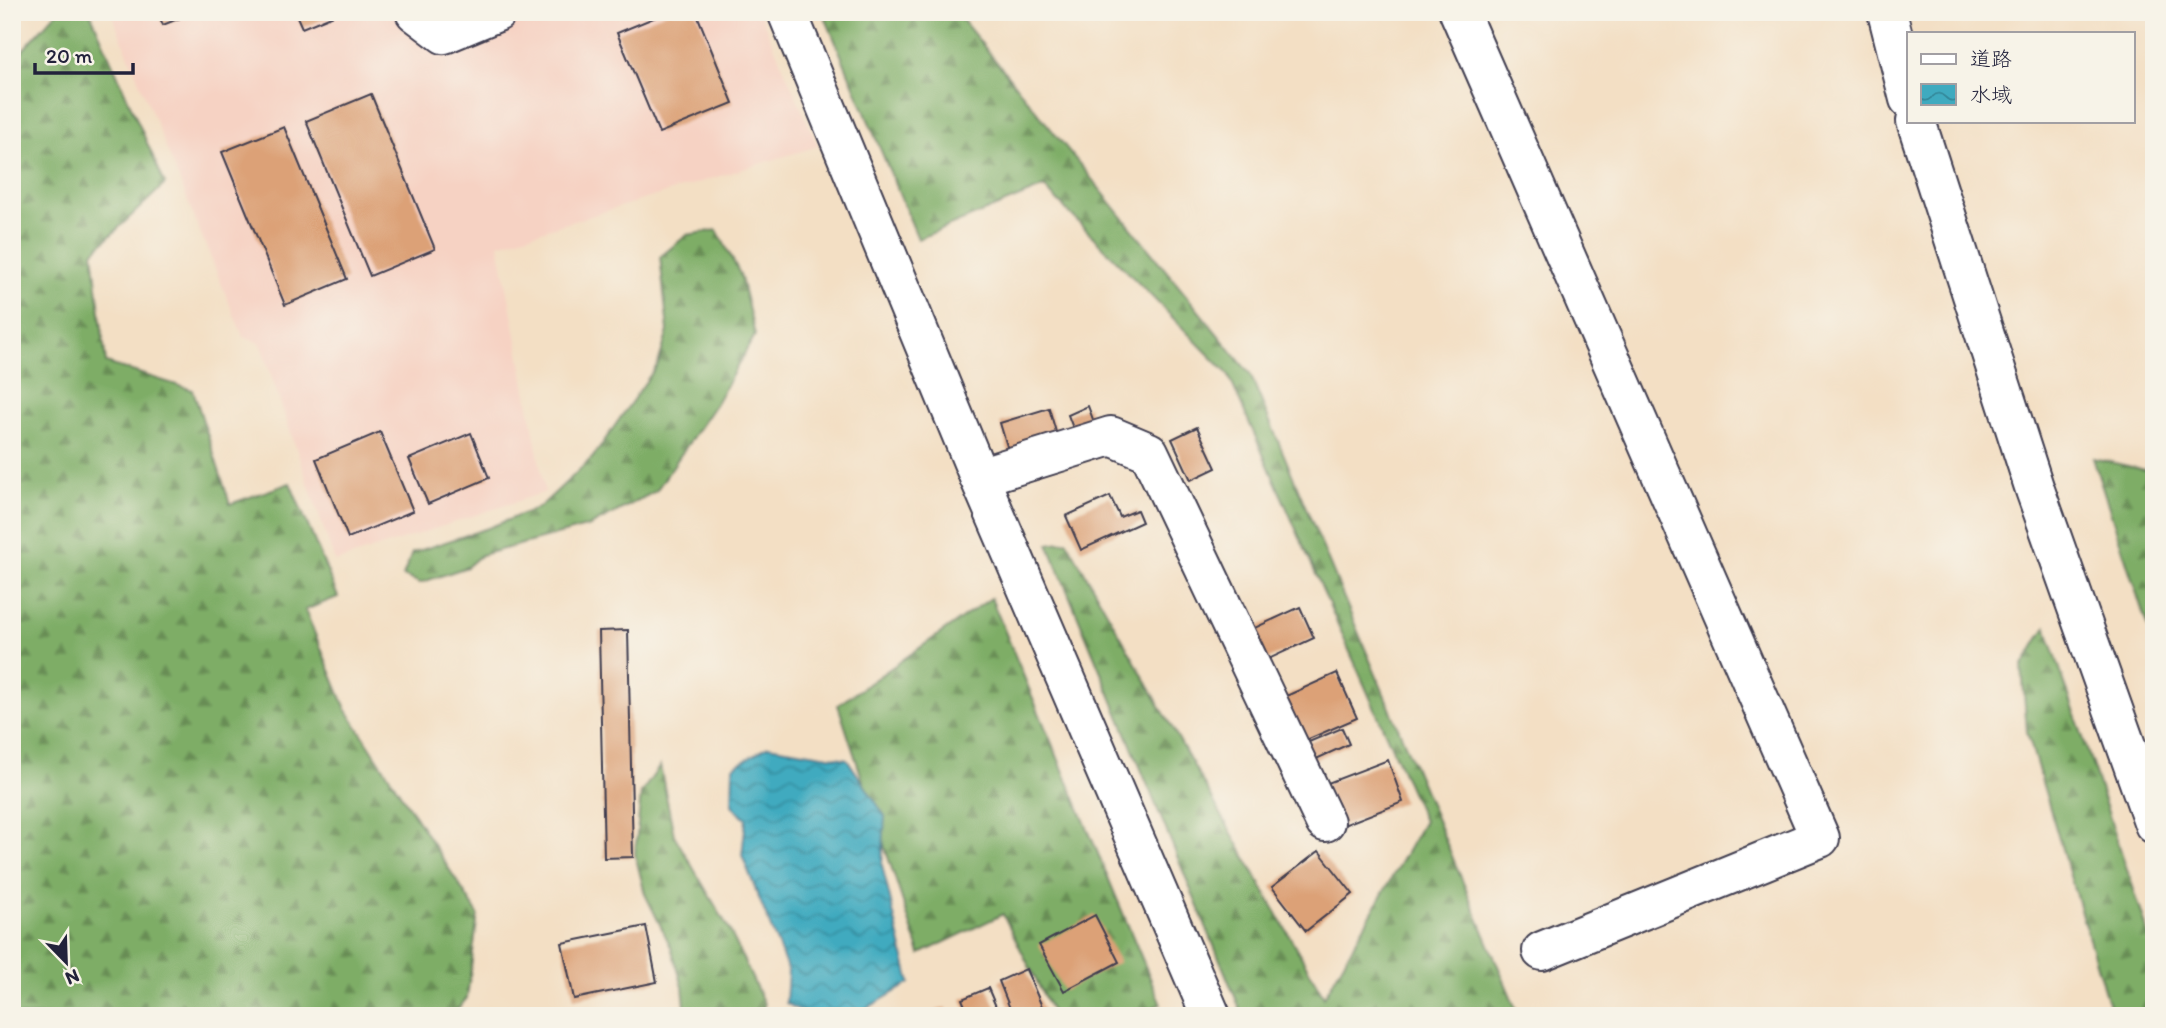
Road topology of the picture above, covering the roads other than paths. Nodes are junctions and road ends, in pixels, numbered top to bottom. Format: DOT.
graph roads {
  1 [pos="415,12"];
  2 [pos="497,12"];
  3 [pos="787,12"];
  4 [pos="1459,12"];
  5 [pos="1887,12"];
  6 [pos="1907,91"];
  7 [pos="1916,122"];
  8 [pos="979,477"];
  9 [pos="1325,822"];
  10 [pos="2154,824"];
  11 [pos="1542,951"];
  12 [pos="1211,1016"];
  1 -- 2 [label="street"];
  3 -- 8 [label="street"];
  4 -- 11 [label="street"];
  5 -- 6 [label="street"];
  7 -- 10 [label="street"];
  8 -- 9 [label="street"];
  8 -- 12 [label="street"];
}
